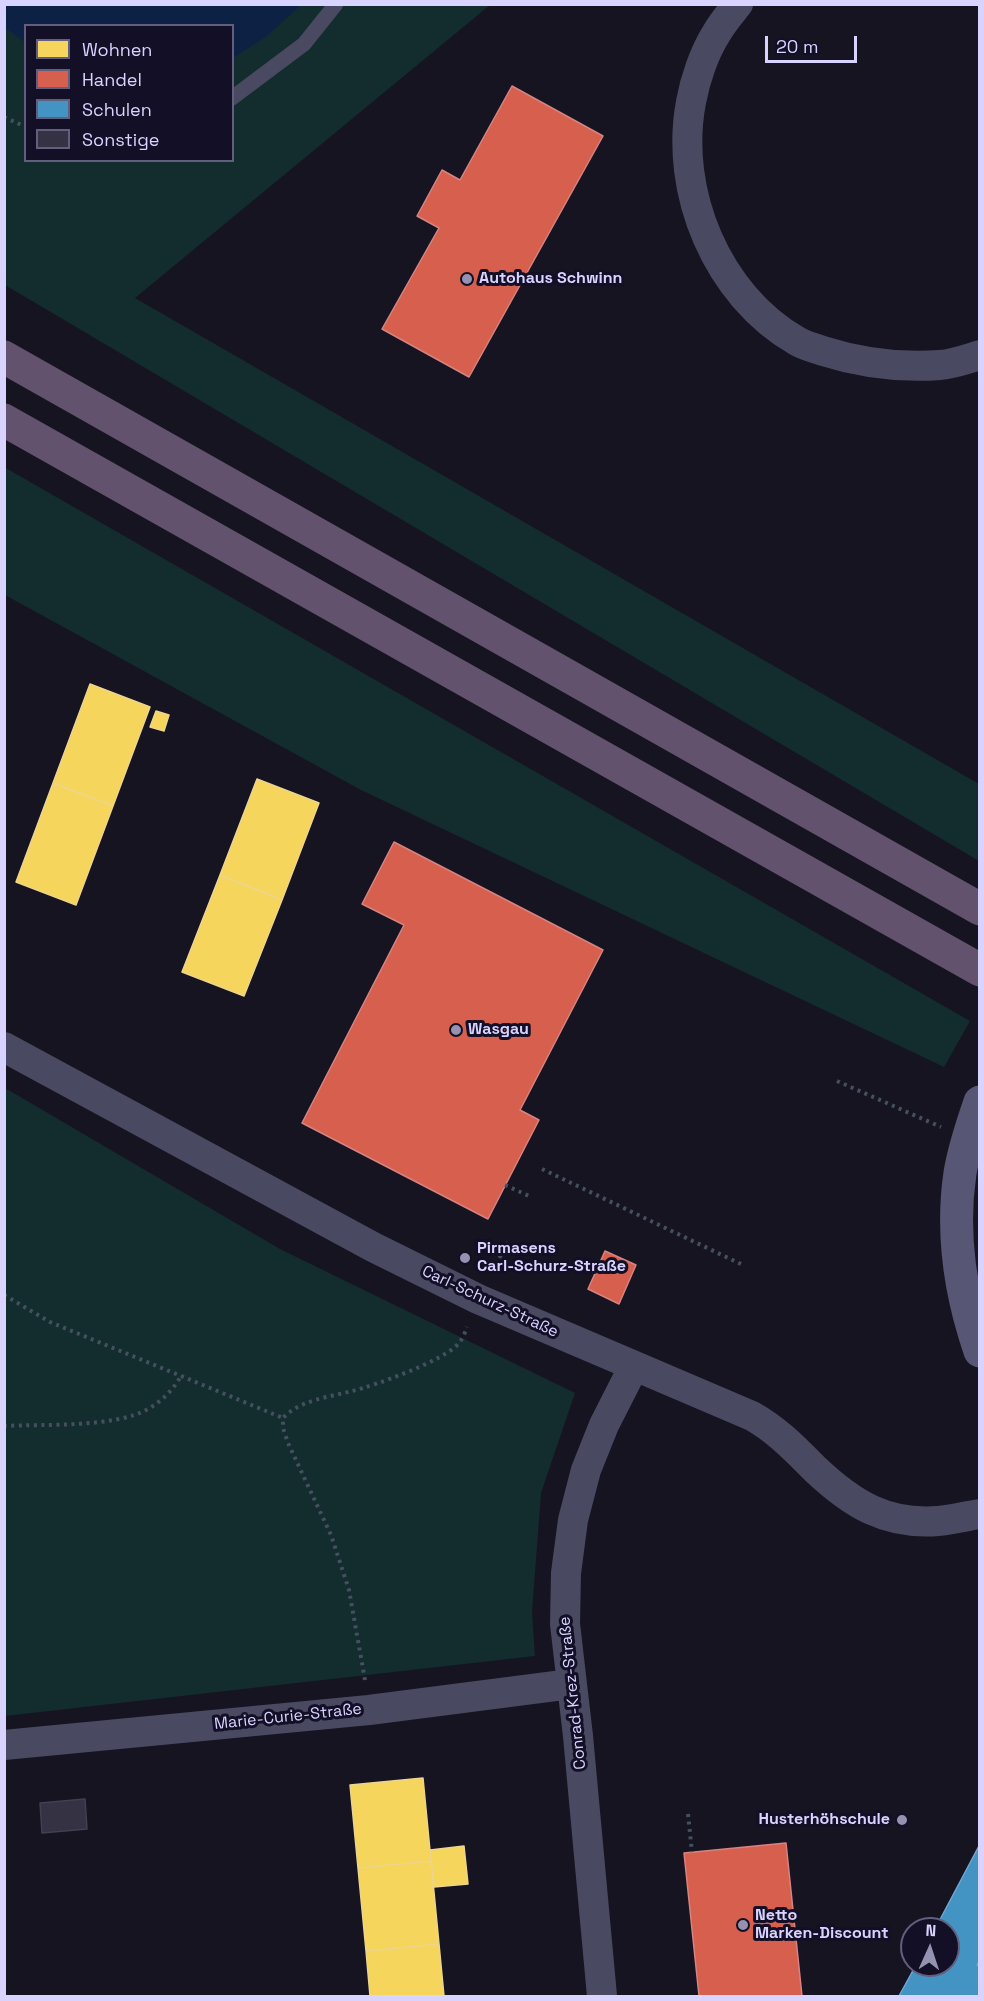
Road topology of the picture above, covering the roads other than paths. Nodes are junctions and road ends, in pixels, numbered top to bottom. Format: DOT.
graph roads {
  1 [pos="336,4"];
  2 [pos="738,4"];
  3 [pos="234,96"];
  4 [pos="980,355"];
  5 [pos="4,357"];
  6 [pos="4,420"];
  7 [pos="980,909"];
  8 [pos="975,968"];
  9 [pos="4,1047"];
  10 [pos="980,1102"];
  11 [pos="980,1351"];
  12 [pos="634,1366"];
  13 [pos="980,1515"];
  14 [pos="571,1684"];
  15 [pos="4,1745"];
  16 [pos="602,1996"];
  1 -- 3 [label="lane"];
  2 -- 4 [label="street"];
  5 -- 7 [label="highway"];
  6 -- 8 [label="highway"];
  9 -- 12 [label="street, Carl-Schurz-Straße"];
  10 -- 11 [label="main road"];
  12 -- 13 [label="street, Carl-Schurz-Straße"];
  12 -- 14 [label="street, Conrad-Krez-Straße"];
  14 -- 15 [label="street, Marie-Curie-Straße"];
  14 -- 16 [label="street, Conrad-Krez-Straße"];
}
